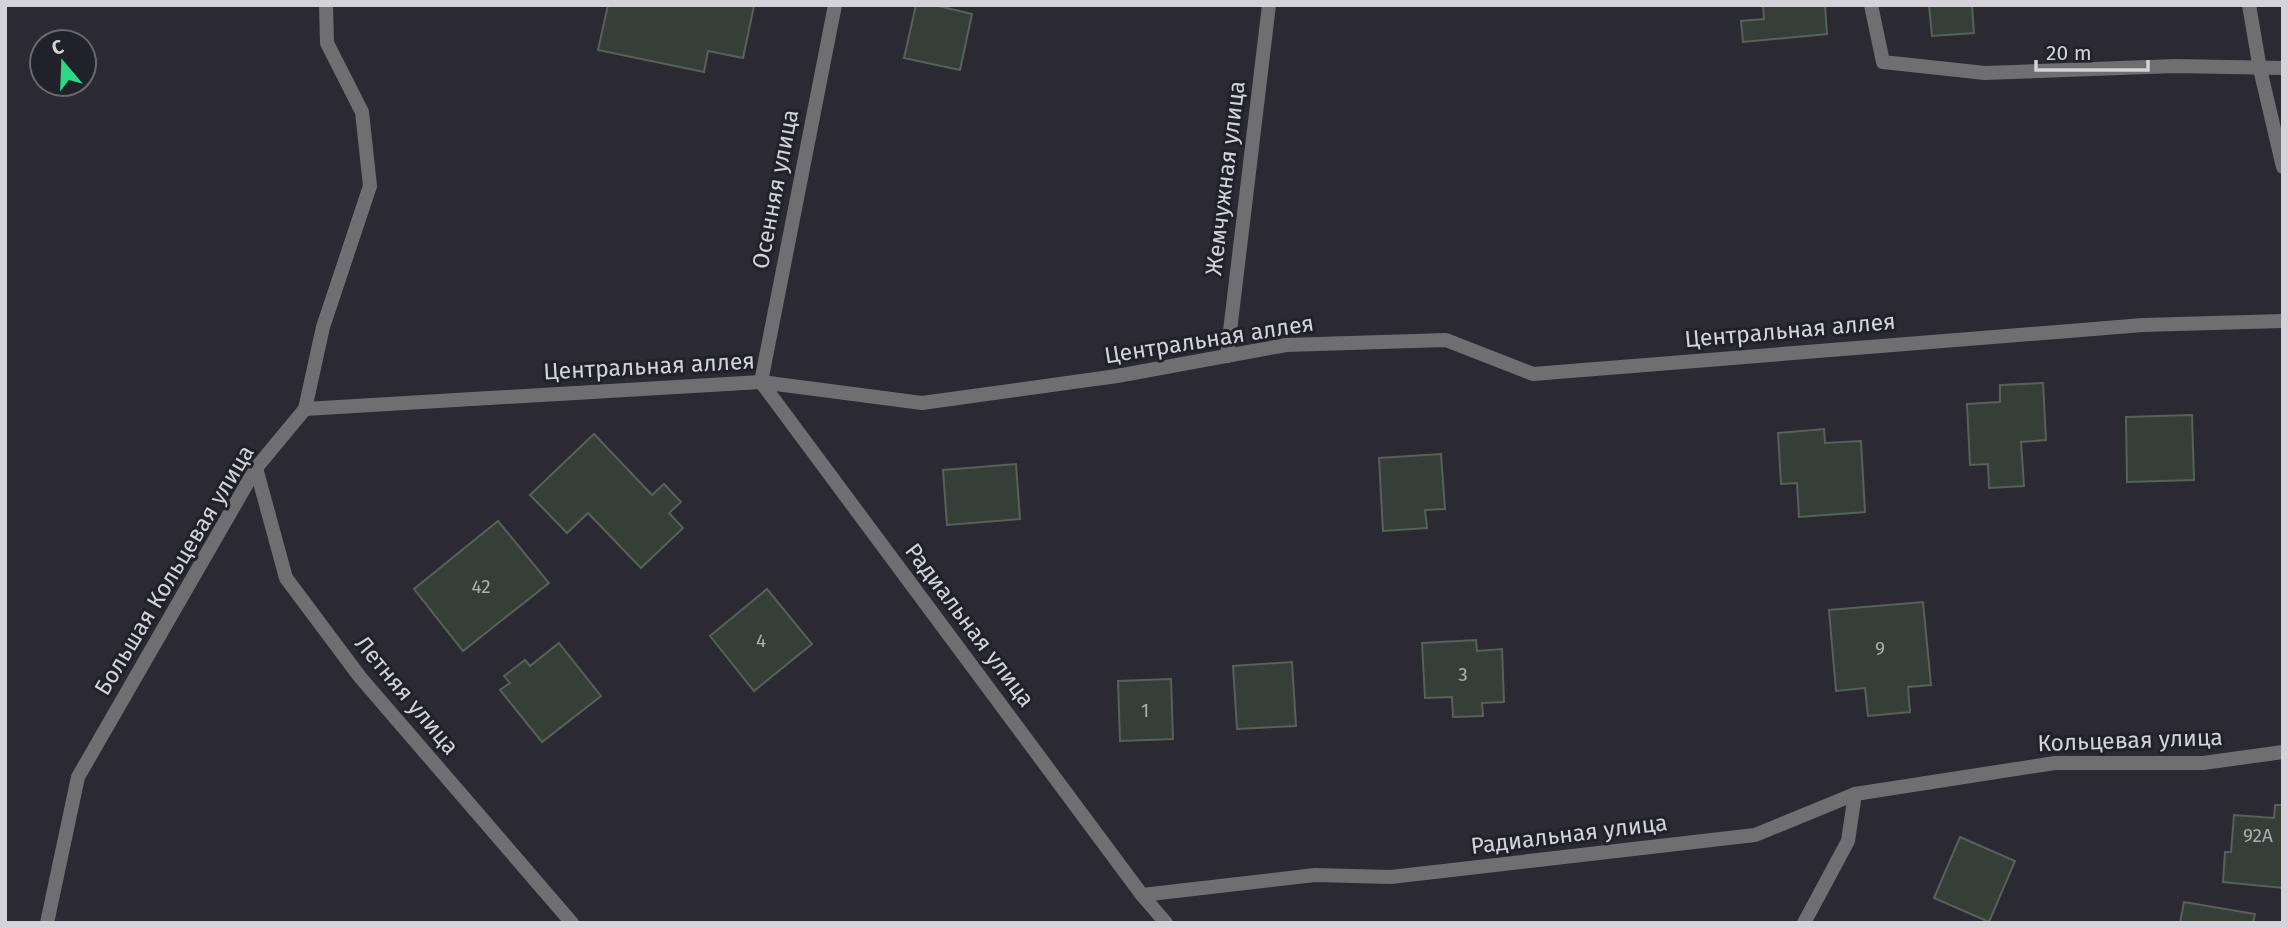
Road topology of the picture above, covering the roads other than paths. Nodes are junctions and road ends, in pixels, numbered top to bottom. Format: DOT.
graph roads {
  1 [pos="326,5"];
  2 [pos="835,5"];
  3 [pos="1269,5"];
  4 [pos="1871,5"];
  5 [pos="2249,5"];
  6 [pos="2283,68"];
  7 [pos="2260,69"];
  8 [pos="2283,167"];
  9 [pos="2283,321"];
  10 [pos="1227,356"];
  11 [pos="761,382"];
  12 [pos="305,408"];
  13 [pos="256,468"];
  14 [pos="2283,752"];
  15 [pos="1855,794"];
  16 [pos="1142,895"];
  17 [pos="47,923"];
  18 [pos="572,923"];
  19 [pos="1166,923"];
  20 [pos="1804,923"];
  1 -- 12 [label="street, Большая Кольцевая улица"];
  2 -- 11 [label="street, Осенняя улица"];
  3 -- 10 [label="street, Жемчужная улица"];
  4 -- 7 [label="street"];
  5 -- 7 [label="street"];
  6 -- 7 [label="street"];
  7 -- 8 [label="street"];
  9 -- 10 [label="street, Центральная аллея"];
  10 -- 11 [label="street, Центральная аллея"];
  11 -- 12 [label="street, Центральная аллея"];
  11 -- 16 [label="street, Радиальная улица"];
  12 -- 13 [label="street, Большая Кольцевая улица"];
  13 -- 17 [label="street, Большая Кольцевая улица"];
  13 -- 18 [label="street, Летняя улица"];
  14 -- 15 [label="street, Кольцевая улица"];
  15 -- 16 [label="street, Радиальная улица"];
  15 -- 20 [label="street"];
  16 -- 19 [label="street, Радиальная улица"];
}
